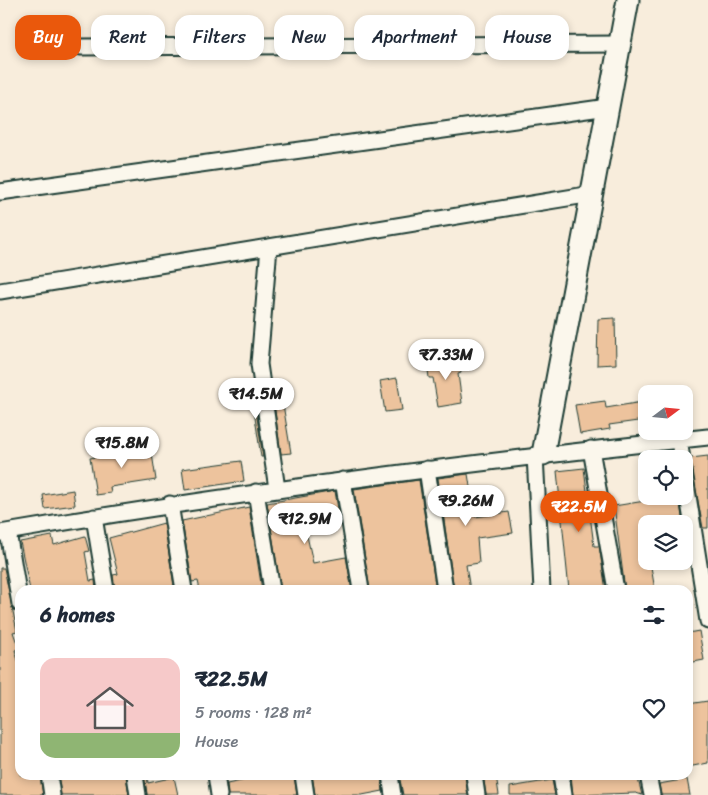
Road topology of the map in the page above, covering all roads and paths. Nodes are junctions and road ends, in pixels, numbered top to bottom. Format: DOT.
graph roads {
  1 [pos="628,0"];
  2 [pos="620,44"];
  3 [pos="81,48"];
  4 [pos="608,107"];
  5 [pos="0,192"];
  6 [pos="592,194"];
  7 [pos="268,247"];
  8 [pos="0,291"];
  9 [pos="708,437"];
  10 [pos="693,439"];
  11 [pos="679,440"];
  12 [pos="591,449"];
  13 [pos="681,450"];
  14 [pos="538,454"];
  15 [pos="427,470"];
  16 [pos="343,480"];
  17 [pos="278,489"];
  18 [pos="256,492"];
  19 [pos="170,504"];
  20 [pos="689,505"];
  21 [pos="94,517"];
  22 [pos="4,532"];
  23 [pos="16,585"];
  24 [pos="105,585"];
  25 [pos="183,585"];
  26 [pos="271,585"];
  27 [pos="360,585"];
  28 [pos="444,585"];
  29 [pos="542,585"];
  30 [pos="615,585"];
  31 [pos="708,622"];
  32 [pos="50,780"];
  33 [pos="136,780"];
  34 [pos="217,780"];
  35 [pos="303,780"];
  36 [pos="391,780"];
  37 [pos="475,780"];
  38 [pos="562,780"];
  39 [pos="649,780"];
  40 [pos="52,795"];
  41 [pos="138,795"];
  42 [pos="220,795"];
  43 [pos="306,795"];
  44 [pos="393,795"];
  45 [pos="477,795"];
  46 [pos="564,795"];
  47 [pos="652,795"];
  1 -- 2 [label="street"];
  2 -- 3 [label="street"];
  2 -- 4 [label="street"];
  4 -- 5 [label="street"];
  4 -- 6 [label="street"];
  6 -- 7 [label="street"];
  6 -- 14 [label="street"];
  7 -- 8 [label="street"];
  7 -- 17 [label="street"];
  9 -- 10 [label="street"];
  11 -- 12 [label="street"];
  11 -- 13 [label="street"];
  12 -- 14 [label="street"];
  12 -- 30 [label="street"];
  14 -- 15 [label="street"];
  14 -- 29 [label="street"];
  15 -- 16 [label="street"];
  15 -- 28 [label="street"];
  16 -- 17 [label="street"];
  16 -- 27 [label="street"];
  17 -- 18 [label="street"];
  18 -- 19 [label="street"];
  18 -- 26 [label="street"];
  19 -- 21 [label="street"];
  19 -- 25 [label="street"];
  20 -- 31 [label="street"];
  21 -- 22 [label="street"];
  21 -- 24 [label="street"];
  22 -- 23 [label="street"];
  32 -- 40 [label="street"];
  33 -- 41 [label="street"];
  34 -- 42 [label="street"];
  35 -- 43 [label="street"];
  36 -- 44 [label="street"];
  37 -- 45 [label="street"];
  38 -- 46 [label="street"];
  39 -- 47 [label="street"];
}
